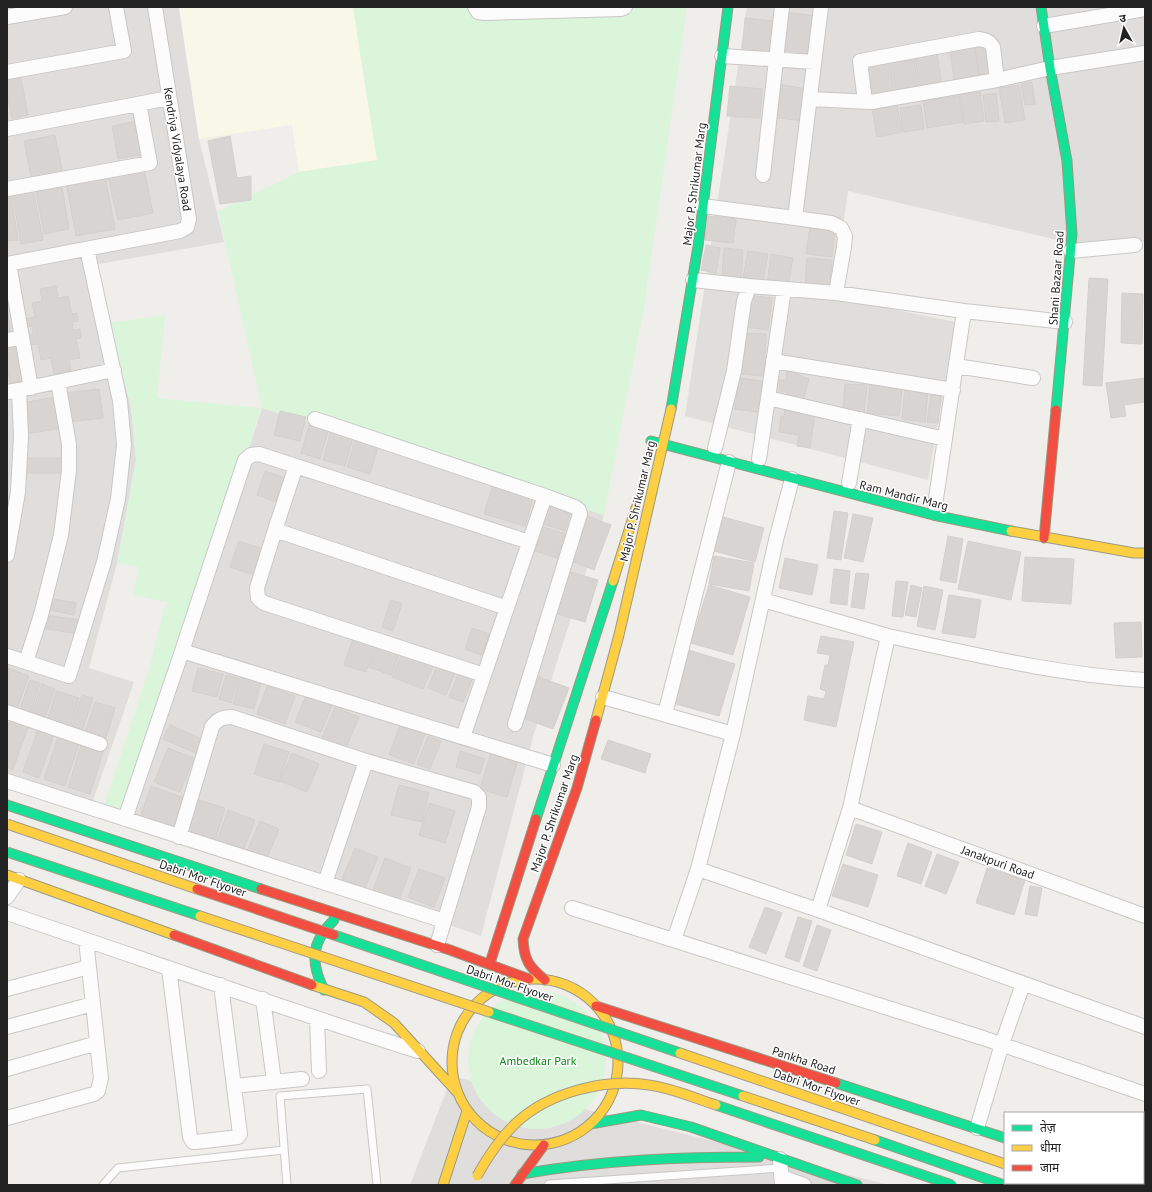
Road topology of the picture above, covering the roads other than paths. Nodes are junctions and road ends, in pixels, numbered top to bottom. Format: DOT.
graph roads {
  1 [pos="65,7"];
  2 [pos="116,7"];
  3 [pos="155,7"];
  4 [pos="475,7"];
  5 [pos="625,7"];
  6 [pos="728,7"];
  7 [pos="782,7"];
  8 [pos="821,7"];
  9 [pos="1041,7"];
  10 [pos="1145,9"];
  11 [pos="7,17"];
  12 [pos="1044,26"];
  13 [pos="1145,53"];
  14 [pos="722,56"];
  15 [pos="776,59"];
  16 [pos="814,62"];
  17 [pos="1050,68"];
  18 [pos="7,72"];
  19 [pos="997,80"];
  20 [pos="169,98"];
  21 [pos="810,99"];
  22 [pos="865,102"];
  23 [pos="139,104"];
  24 [pos="7,129"];
  25 [pos="763,175"];
  26 [pos="7,189"];
  27 [pos="703,206"];
  28 [pos="795,218"];
  29 [pos="1135,245"];
  30 [pos="88,249"];
  31 [pos="1071,251"];
  32 [pos="8,264"];
  33 [pos="693,280"];
  34 [pos="749,286"];
  35 [pos="784,289"];
  36 [pos="836,293"];
  37 [pos="964,311"];
  38 [pos="1065,322"];
  39 [pos="22,338"];
  40 [pos="7,340"];
  41 [pos="773,361"];
  42 [pos="956,366"];
  43 [pos="114,370"];
  44 [pos="1033,378"];
  45 [pos="58,382"];
  46 [pos="19,390"];
  47 [pos="953,390"];
  48 [pos="768,398"];
  49 [pos="315,419"];
  50 [pos="860,419"];
  51 [pos="659,436"];
  52 [pos="945,439"];
  53 [pos="693,442"];
  54 [pos="650,445"];
  55 [pos="718,451"];
  56 [pos="759,460"];
  57 [pos="296,466"];
  58 [pos="792,479"];
  59 [pos="848,483"];
  60 [pos="545,496"];
  61 [pos="638,498"];
  62 [pos="935,505"];
  63 [pos="1019,523"];
  64 [pos="1049,529"];
  65 [pos="275,530"];
  66 [pos="1044,538"];
  67 [pos="529,542"];
  68 [pos="1145,553"];
  69 [pos="7,555"];
  70 [pos="763,600"];
  71 [pos="507,608"];
  72 [pos="888,636"];
  73 [pos="182,651"];
  74 [pos="7,656"];
  75 [pos="26,662"];
  76 [pos="484,676"];
  77 [pos="1145,680"];
  78 [pos="603,697"];
  79 [pos="7,712"];
  80 [pos="665,714"];
  81 [pos="515,724"];
  82 [pos="733,734"];
  83 [pos="463,737"];
  84 [pos="100,744"];
  85 [pos="366,761"];
  86 [pos="553,765"];
  87 [pos="7,782"];
  88 [pos="7,805"];
  89 [pos="850,808"];
  90 [pos="126,819"];
  91 [pos="7,824"];
  92 [pos="180,837"];
  93 [pos="7,852"];
  94 [pos="698,869"];
  95 [pos="13,878"];
  96 [pos="325,883"];
  97 [pos="7,897"];
  98 [pos="572,908"];
  99 [pos="818,910"];
  100 [pos="7,913"];
  101 [pos="342,915"];
  102 [pos="1145,916"];
  103 [pos="444,921"];
  104 [pos="86,940"];
  105 [pos="674,940"];
  106 [pos="437,945"];
  107 [pos="490,963"];
  108 [pos="89,967"];
  109 [pos="169,968"];
  110 [pos="529,979"];
  111 [pos="545,980"];
  112 [pos="1024,984"];
  113 [pos="221,985"];
  114 [pos="7,989"];
  115 [pos="324,990"];
  116 [pos="263,1000"];
  117 [pos="93,1004"];
  118 [pos="596,1006"];
  119 [pos="317,1019"];
  120 [pos="7,1027"];
  121 [pos="1145,1027"];
  122 [pos="97,1043"];
  123 [pos="1002,1044"];
  124 [pos="420,1051"];
  125 [pos="7,1068"];
  126 [pos="319,1071"];
  127 [pos="782,1073"];
  128 [pos="302,1079"];
  129 [pos="274,1081"];
  130 [pos="234,1086"];
  131 [pos="456,1092"];
  132 [pos="1145,1094"];
  133 [pos="467,1111"];
  134 [pos="7,1118"];
  135 [pos="590,1124"];
  136 [pos="760,1128"];
  137 [pos="977,1128"];
  138 [pos="1004,1138"];
  139 [pos="544,1145"];
  140 [pos="284,1150"];
  141 [pos="1004,1164"];
  142 [pos="780,1169"];
  143 [pos="522,1174"];
  144 [pos="103,1185"];
  145 [pos="287,1185"];
  146 [pos="377,1185"];
  147 [pos="442,1185"];
  148 [pos="473,1185"];
  149 [pos="515,1185"];
  150 [pos="548,1185"];
  151 [pos="804,1185"];
  152 [pos="857,1185"];
  153 [pos="952,1185"];
  154 [pos="1004,1185"];
  1 -- 11 [label="street"];
  2 -- 18 [label="street"];
  3 -- 20 [label="street, Kendriya Vidyalaya Road"];
  4 -- 5 [label="street"];
  6 -- 14 [label="main road, Major P. Shrikumar Marg"];
  7 -- 15 [label="street"];
  8 -- 16 [label="street"];
  9 -- 12 [label="main road, Shani Bazaar Road"];
  10 -- 12 [label="street"];
  12 -- 17 [label="main road, Shani Bazaar Road"];
  13 -- 17 [label="street"];
  14 -- 15 [label="street"];
  14 -- 27 [label="main road, Major P. Shrikumar Marg"];
  15 -- 16 [label="street"];
  15 -- 25 [label="street"];
  16 -- 21 [label="street"];
  17 -- 19 [label="street"];
  17 -- 31 [label="main road, Shani Bazaar Road"];
  19 -- 22 [label="street"];
  19 -- 22 [label="street"];
  20 -- 23 [label="street"];
  20 -- 30 [label="street, Kendriya Vidyalaya Road"];
  21 -- 22 [label="street"];
  21 -- 28 [label="street"];
  23 -- 24 [label="street"];
  23 -- 26 [label="street"];
  27 -- 28 [label="street"];
  27 -- 33 [label="main road, Major P. Shrikumar Marg"];
  28 -- 36 [label="street"];
  29 -- 31 [label="street"];
  30 -- 32 [label="street, Kendriya Vidyalaya Road"];
  30 -- 43 [label="street"];
  31 -- 38 [label="main road, Shani Bazaar Road"];
  32 -- 39 [label="street"];
  33 -- 34 [label="street"];
  33 -- 51 [label="main road, Major P. Shrikumar Marg"];
  34 -- 35 [label="street"];
  34 -- 55 [label="street"];
  35 -- 36 [label="street"];
  35 -- 41 [label="street"];
  36 -- 37 [label="street"];
  37 -- 38 [label="street"];
  37 -- 42 [label="street"];
  38 -- 64 [label="main road, Shani Bazaar Road"];
  39 -- 40 [label="street"];
  39 -- 46 [label="street"];
  41 -- 47 [label="street"];
  41 -- 48 [label="street"];
  42 -- 44 [label="street"];
  42 -- 47 [label="street"];
  43 -- 45 [label="street"];
  43 -- 75 [label="street"];
  45 -- 46 [label="street"];
  45 -- 75 [label="street"];
  46 -- 69 [label="street"];
  47 -- 52 [label="street"];
  48 -- 50 [label="street"];
  48 -- 56 [label="street"];
  49 -- 60 [label="street"];
  50 -- 52 [label="street"];
  50 -- 59 [label="street"];
  51 -- 53 [label="main road"];
  51 -- 54 [label="main road"];
  51 -- 55 [label="main road, Ram Mandir Marg"];
  51 -- 78 [label="main road, Major P. Shrikumar Marg"];
  52 -- 62 [label="street"];
  55 -- 58 [label="main road, Ram Mandir Marg"];
  55 -- 80 [label="street"];
  57 -- 65 [label="street"];
  57 -- 67 [label="street"];
  57 -- 73 [label="street"];
  58 -- 66 [label="main road, Ram Mandir Marg"];
  58 -- 70 [label="street"];
  60 -- 67 [label="street"];
  60 -- 81 [label="street"];
  61 -- 86 [label="main road, Major P. Shrikumar Marg"];
  63 -- 64 [label="main road"];
  64 -- 66 [label="main road, Shani Bazaar Road"];
  65 -- 71 [label="street"];
  65 -- 76 [label="street"];
  66 -- 68 [label="main road, Ram Mandir Marg"];
  67 -- 71 [label="street"];
  70 -- 72 [label="street"];
  70 -- 82 [label="street"];
  71 -- 76 [label="street"];
  72 -- 77 [label="street"];
  72 -- 89 [label="street"];
  73 -- 83 [label="street"];
  73 -- 90 [label="street"];
  74 -- 75 [label="street"];
  76 -- 83 [label="street"];
  78 -- 80 [label="street"];
  78 -- 111 [label="main road, Major P. Shrikumar Marg"];
  79 -- 84 [label="street"];
  80 -- 82 [label="street"];
  82 -- 94 [label="street"];
  83 -- 86 [label="street"];
  85 -- 92 [label="street"];
  85 -- 96 [label="street"];
  85 -- 103 [label="street"];
  86 -- 107 [label="main road, Major P. Shrikumar Marg"];
  87 -- 90 [label="street"];
  88 -- 101 [label="main road"];
  89 -- 99 [label="street"];
  89 -- 102 [label="street, Janakpuri Road"];
  90 -- 92 [label="street"];
  91 -- 141 [label="main road, Dabri Mor Flyover, bridge"];
  92 -- 96 [label="street"];
  93 -- 154 [label="main road, bridge"];
  94 -- 99 [label="street"];
  94 -- 105 [label="street"];
  95 -- 97 [label="street"];
  95 -- 115 [label="main road"];
  96 -- 103 [label="street"];
  98 -- 105 [label="street"];
  99 -- 112 [label="street"];
  100 -- 104 [label="street"];
  101 -- 106 [label="main road"];
  101 -- 115 [label="main road"];
  103 -- 106 [label="street"];
  104 -- 108 [label="street"];
  104 -- 109 [label="street"];
  105 -- 123 [label="street"];
  106 -- 107 [label="main road"];
  107 -- 110 [label="main road"];
  108 -- 114 [label="street"];
  108 -- 117 [label="street"];
  109 -- 113 [label="street"];
  109 -- 130 [label="street"];
  110 -- 111 [label="main road"];
  110 -- 131 [label="main road"];
  111 -- 118 [label="main road"];
  112 -- 121 [label="street"];
  112 -- 123 [label="street"];
  113 -- 116 [label="street"];
  113 -- 130 [label="street"];
  115 -- 124 [label="main road"];
  116 -- 119 [label="street"];
  116 -- 129 [label="street"];
  117 -- 120 [label="street"];
  117 -- 122 [label="street"];
  118 -- 127 [label="main road, Pankha Road"];
  118 -- 135 [label="main road"];
  119 -- 124 [label="street"];
  119 -- 126 [label="street"];
  122 -- 125 [label="street"];
  122 -- 134 [label="street"];
  123 -- 132 [label="street"];
  123 -- 137 [label="street"];
  124 -- 131 [label="main road"];
  127 -- 136 [label="main road"];
  127 -- 137 [label="main road, Pankha Road"];
  128 -- 129 [label="street"];
  129 -- 130 [label="street"];
  131 -- 133 [label="main road"];
  133 -- 139 [label="main road"];
  133 -- 147 [label="main road"];
  135 -- 139 [label="main road"];
  135 -- 142 [label="main road"];
  137 -- 138 [label="main road, Pankha Road"];
  139 -- 143 [label="main road"];
  140 -- 144 [label="lane"];
  140 -- 145 [label="lane"];
  140 -- 146 [label="lane"];
  142 -- 143 [label="main road"];
  142 -- 150 [label="lane"];
  142 -- 151 [label="street"];
  142 -- 152 [label="main road"];
  143 -- 149 [label="main road"];
  148 -- 153 [label="main road, bridge"];
}
